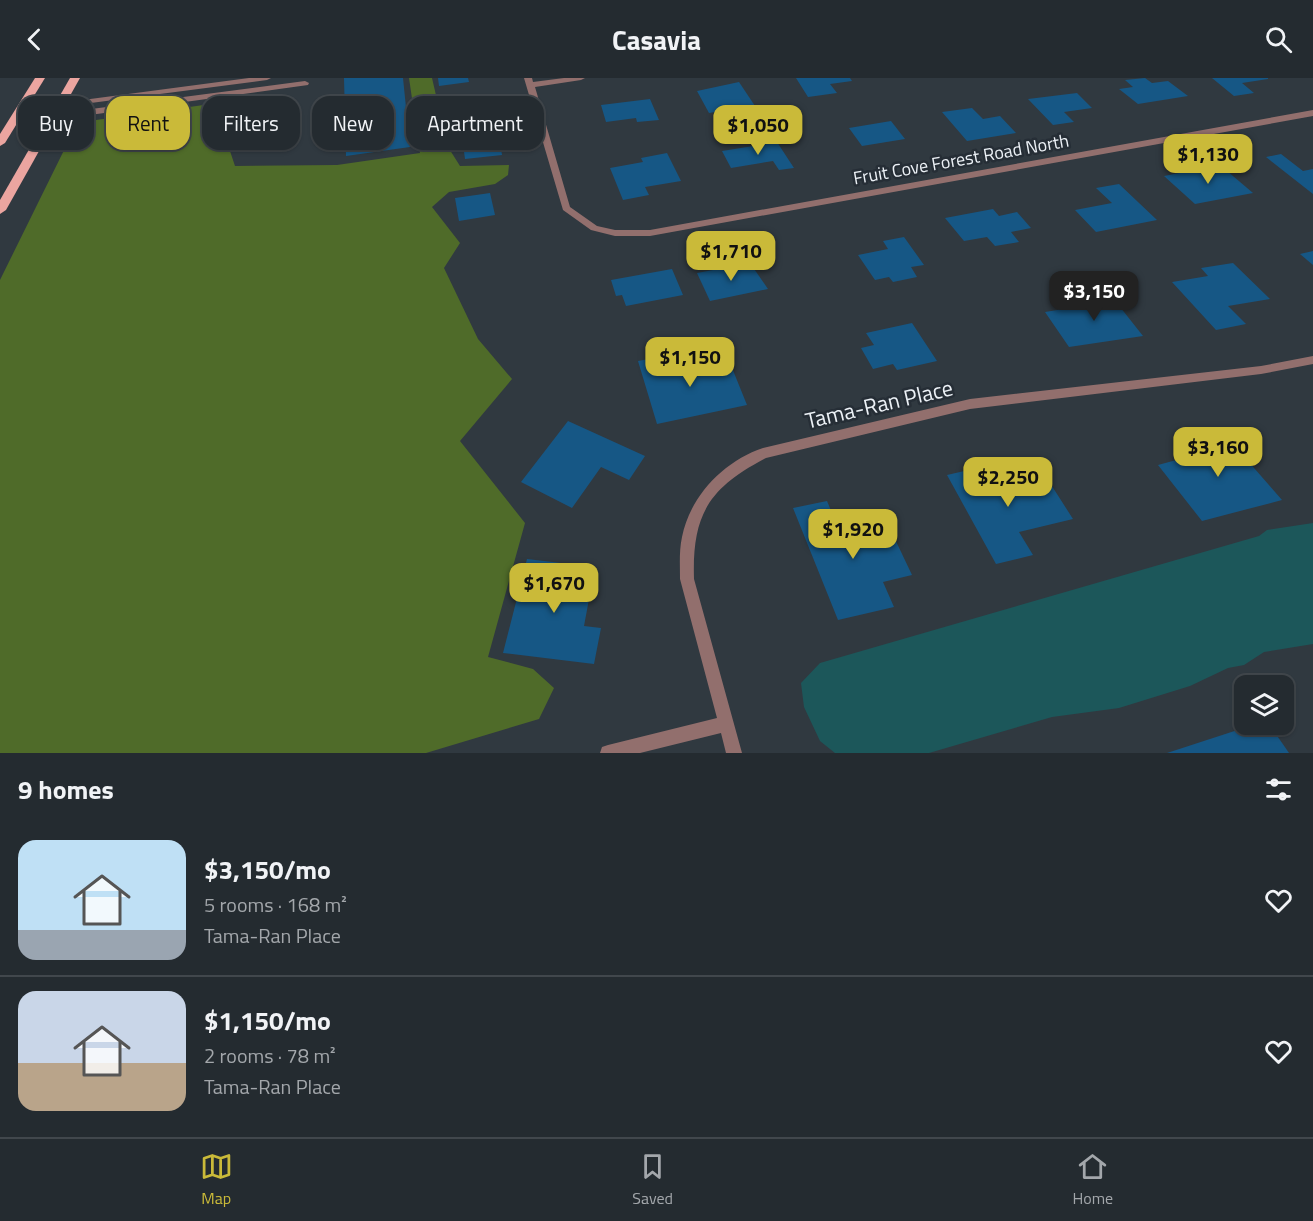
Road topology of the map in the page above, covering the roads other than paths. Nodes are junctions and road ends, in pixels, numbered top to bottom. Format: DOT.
graph roads {
  1 [pos="40,78"];
  2 [pos="75,78"];
  3 [pos="267,78"];
  4 [pos="581,78"];
  5 [pos="529,82"];
  6 [pos="305,83"];
  7 [pos="65,96"];
  8 [pos="94,101"];
  9 [pos="94,111"];
  10 [pos="1313,113"];
  11 [pos="0,143"];
  12 [pos="34,150"];
  13 [pos="0,210"];
  14 [pos="1313,360"];
  15 [pos="725,724"];
  16 [pos="608,753"];
  17 [pos="734,753"];
  1 -- 11 [label="main road"];
  2 -- 7 [label="main road"];
  3 -- 8 [label="street"];
  4 -- 5 [label="street"];
  5 -- 10 [label="street, Fruit Cove Forest Road North"];
  6 -- 9 [label="street"];
  12 -- 13 [label="main road"];
  14 -- 15 [label="street, Tama-Ran Place"];
  15 -- 16 [label="street"];
  15 -- 17 [label="street, Tama-Ran Place"];
}
